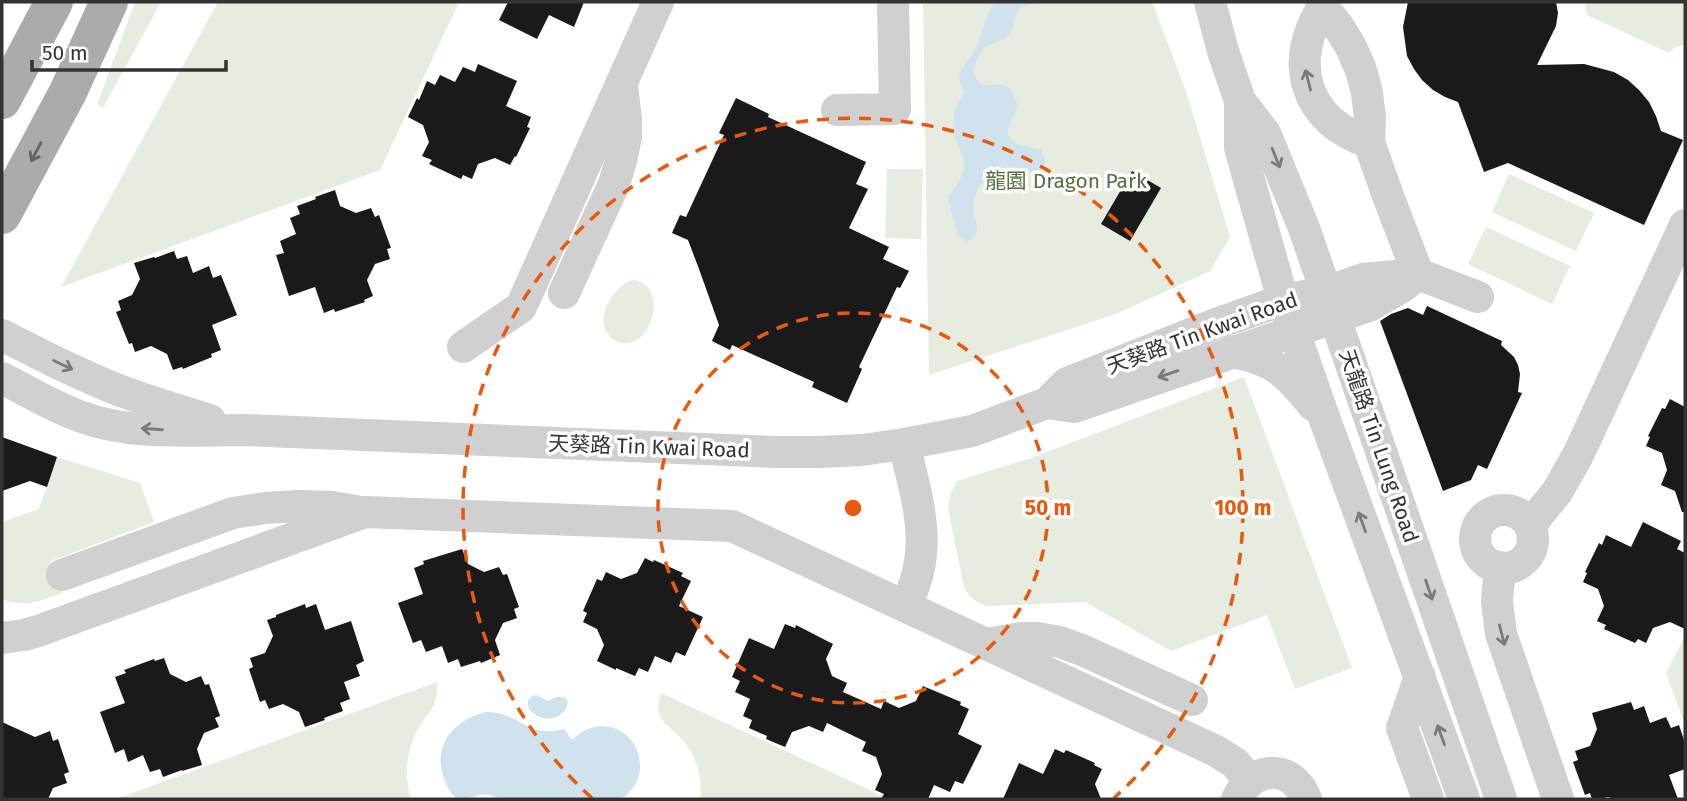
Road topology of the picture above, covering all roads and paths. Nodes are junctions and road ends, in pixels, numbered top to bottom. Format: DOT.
graph roads {
  1 [pos="54,2"];
  2 [pos="109,2"];
  3 [pos="658,2"];
  4 [pos="893,2"];
  5 [pos="1210,2"];
  6 [pos="1322,4"];
  7 [pos="621,83"];
  8 [pos="2,100"];
  9 [pos="1240,101"];
  10 [pos="837,110"];
  11 [pos="1369,142"];
  12 [pos="2,215"];
  13 [pos="1685,225"];
  14 [pos="1418,274"];
  15 [pos="564,293"];
  16 [pos="1478,296"];
  17 [pos="1283,300"];
  18 [pos="1331,305"];
  19 [pos="1294,331"];
  20 [pos="2,335"];
  21 [pos="463,346"];
  22 [pos="1232,352"];
  23 [pos="2,378"];
  24 [pos="1047,403"];
  25 [pos="1325,420"];
  26 [pos="245,430"];
  27 [pos="904,444"];
  28 [pos="365,512"];
  29 [pos="1530,526"];
  30 [pos="1500,567"];
  31 [pos="62,575"];
  32 [pos="905,606"];
  33 [pos="2,638"];
  34 [pos="987,644"];
  35 [pos="1420,677"];
  36 [pos="1192,700"];
  37 [pos="1243,790"];
  38 [pos="1306,799"];
  39 [pos="1428,799"];
  40 [pos="1464,799"];
  41 [pos="1501,799"];
  42 [pos="1558,799"];
  1 -- 8 [label="main road"];
  2 -- 12 [label="main road, one-way"];
  3 -- 7 [label="street"];
  4 -- 10 [label="street"];
  5 -- 9 [label="street, 天龍路 Tin Lung Road"];
  6 -- 11 [label="street"];
  11 -- 6 [label="street, one-way"];
  7 -- 15 [label="street"];
  7 -- 21 [label="street"];
  9 -- 17 [label="street, 天龍路 Tin Lung Road"];
  9 -- 18 [label="street, 天龍路 Tin Lung Road, one-way"];
  11 -- 14 [label="street"];
  13 -- 29 [label="street"];
  14 -- 16 [label="street"];
  14 -- 18 [label="street"];
  17 -- 18 [label="street, 天葵路 Tin Kwai Road"];
  17 -- 19 [label="street, 天龍路 Tin Lung Road"];
  17 -- 24 [label="street, 天葵路 Tin Kwai Road"];
  18 -- 19 [label="street, 天葵路 Tin Kwai Road"];
  18 -- 41 [label="street, 天龍路 Tin Lung Road, one-way"];
  19 -- 22 [label="street, 天葵路 Tin Kwai Road"];
  19 -- 25 [label="street, 天龍路 Tin Lung Road"];
  20 -- 26 [label="street, 天葵路 Tin Kwai Road, one-way"];
  22 -- 24 [label="street, 天葵路 Tin Kwai Road, one-way"];
  22 -- 25 [label="street"];
  26 -- 23 [label="street, 天葵路 Tin Kwai Road, one-way"];
  24 -- 27 [label="street, 天葵路 Tin Kwai Road"];
  35 -- 25 [label="street, 天龍路 Tin Lung Road, one-way"];
  26 -- 27 [label="street, 天葵路 Tin Kwai Road"];
  27 -- 32 [label="street"];
  28 -- 31 [label="street"];
  28 -- 32 [label="street"];
  28 -- 33 [label="street"];
  29 -- 30 [label="street"];
  29 -- 30 [label="street"];
  30 -- 42 [label="street, one-way"];
  32 -- 34 [label="street"];
  34 -- 36 [label="street"];
  34 -- 37 [label="street"];
  35 -- 39 [label="street"];
  40 -- 35 [label="street, 天龍路 Tin Lung Road, one-way"];
  37 -- 38 [label="street"];
}
